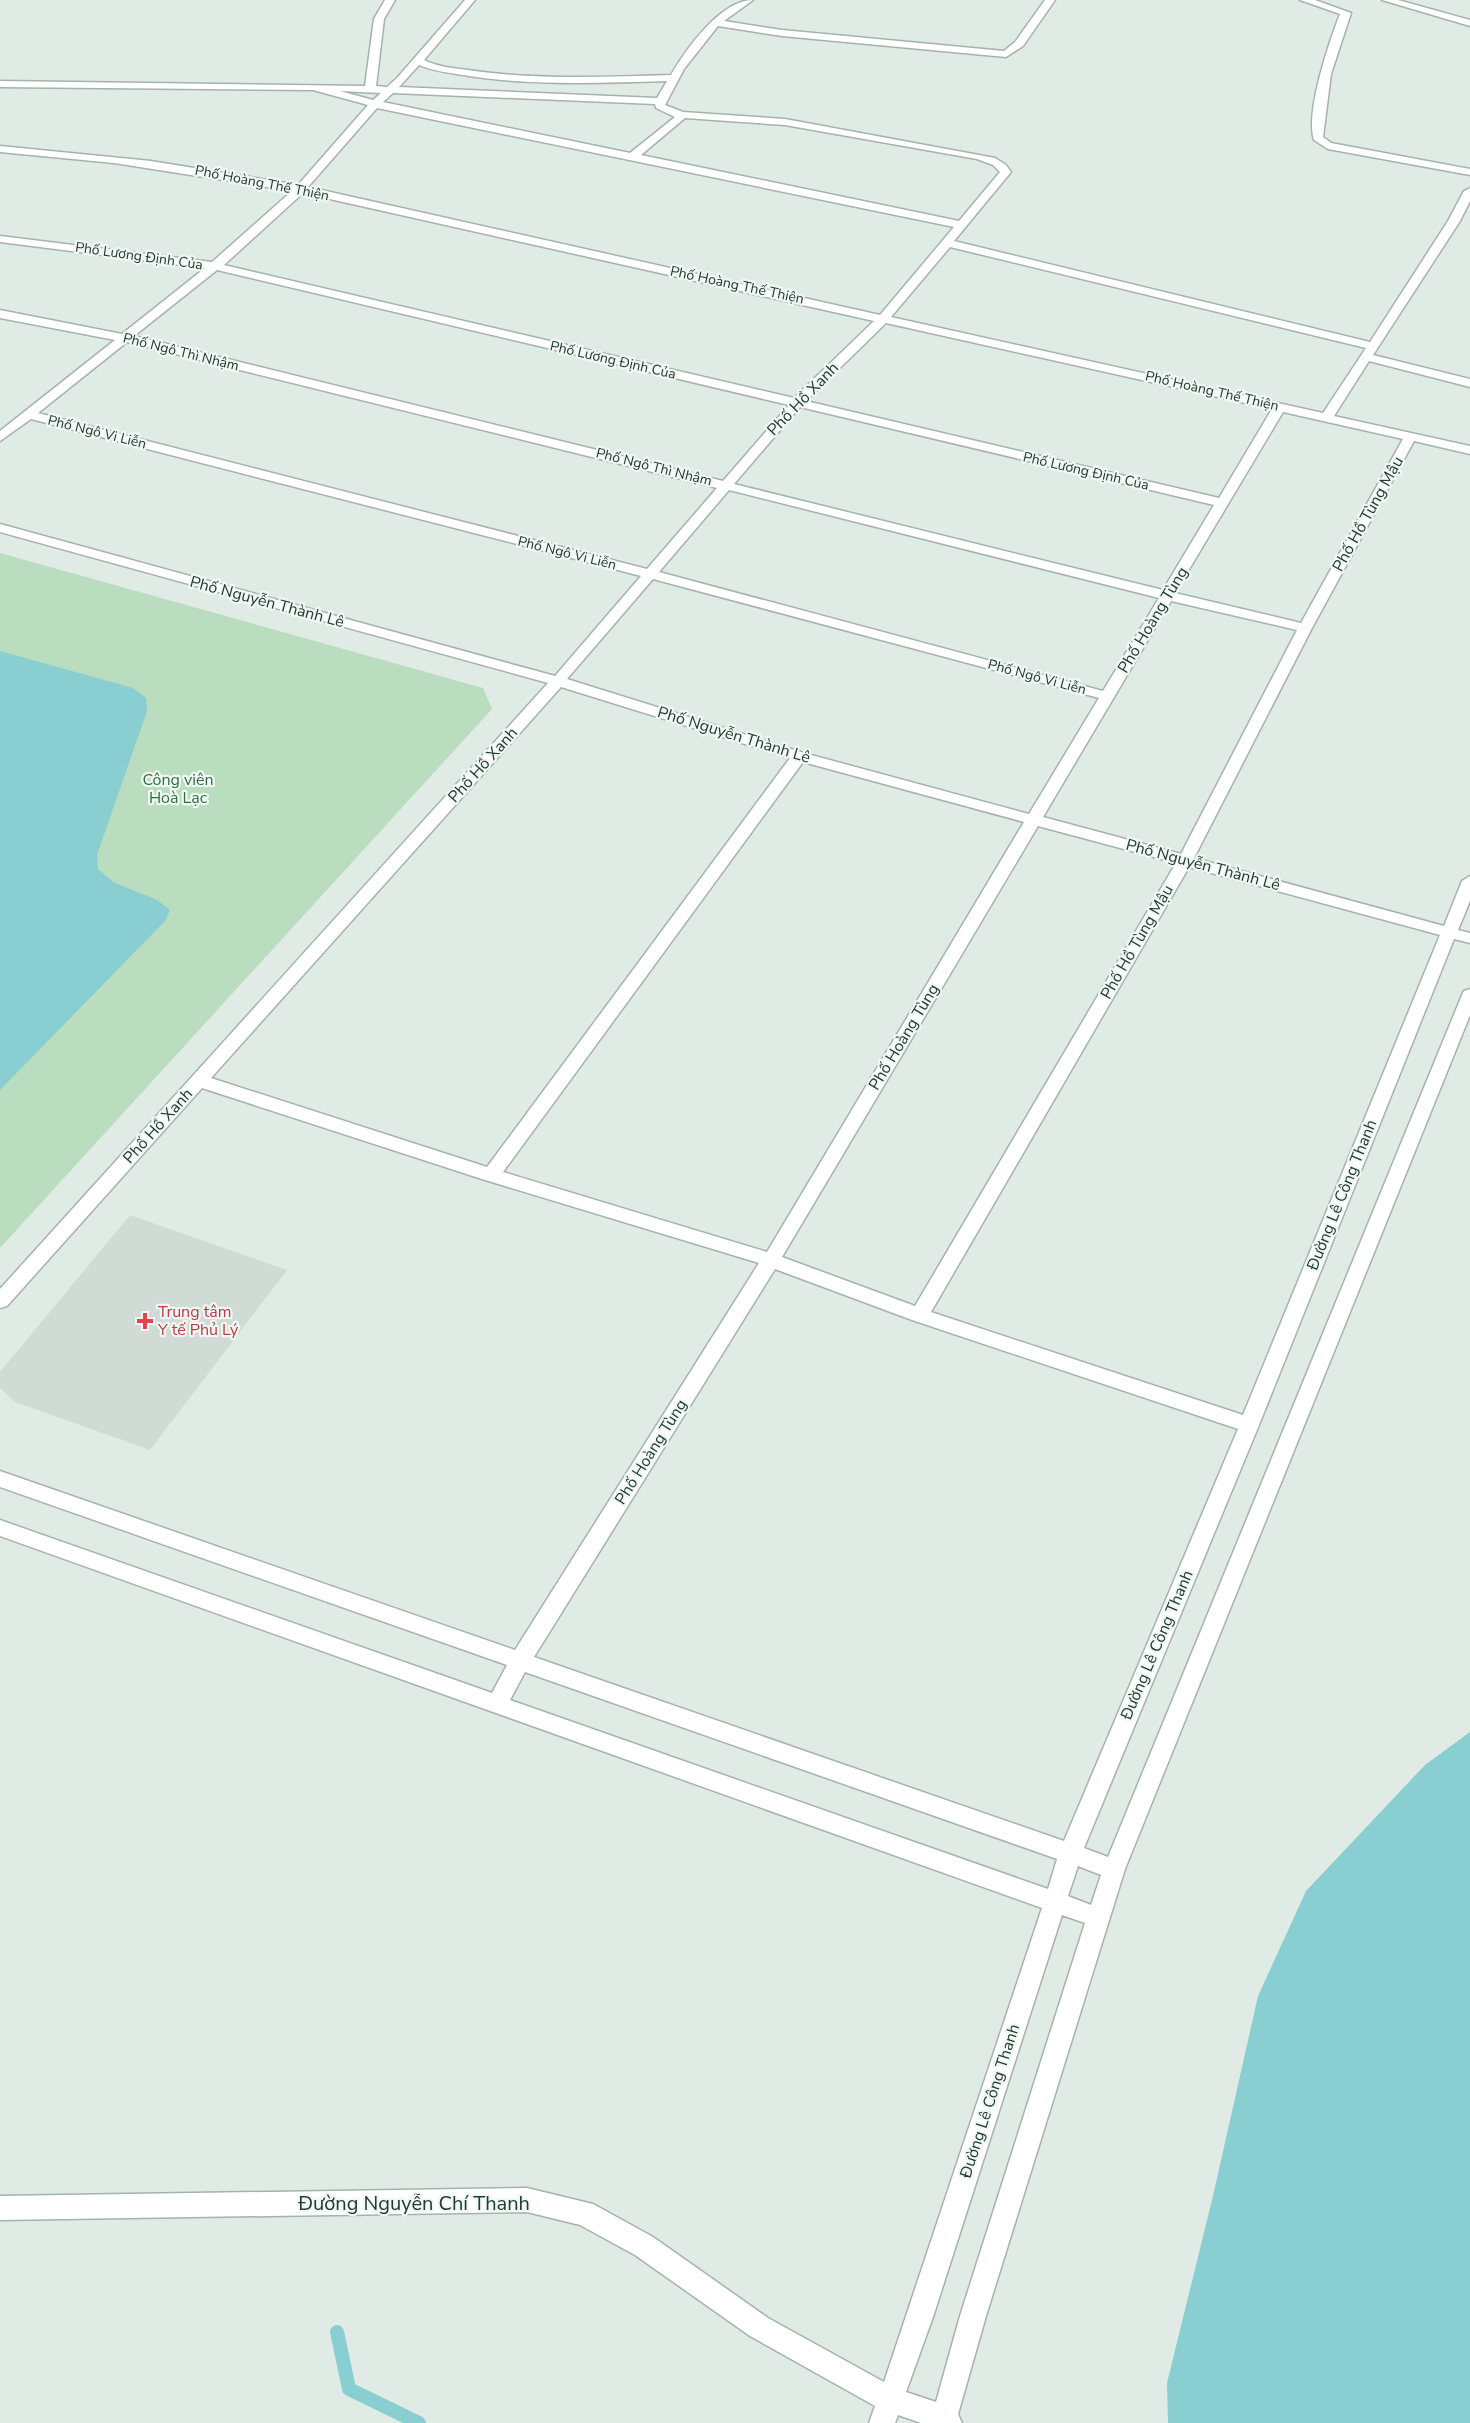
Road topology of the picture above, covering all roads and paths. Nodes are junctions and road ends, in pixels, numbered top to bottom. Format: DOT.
graph roads {
  1 [pos="390,0"];
  2 [pos="470,0"];
  3 [pos="748,0"];
  4 [pos="1050,0"];
  5 [pos="1305,0"];
  6 [pos="1387,0"];
  7 [pos="1470,23"];
  8 [pos="715,24"];
  9 [pos="417,60"];
  10 [pos="673,78"];
  11 [pos="0,84"];
  12 [pos="312,87"];
  13 [pos="370,89"];
  14 [pos="389,89"];
  15 [pos="660,101"];
  16 [pos="375,104"];
  17 [pos="683,115"];
  18 [pos="0,149"];
  19 [pos="631,158"];
  20 [pos="1470,172"];
  21 [pos="301,189"];
  22 [pos="1470,190"];
  23 [pos="962,225"];
  24 [pos="0,239"];
  25 [pos="948,243"];
  26 [pos="215,266"];
  27 [pos="0,314"];
  28 [pos="884,318"];
  29 [pos="125,338"];
  30 [pos="1369,352"];
  31 [pos="1470,383"];
  32 [pos="796,404"];
  33 [pos="1280,406"];
  34 [pos="27,414"];
  35 [pos="1327,417"];
  36 [pos="1411,435"];
  37 [pos="0,437"];
  38 [pos="1470,450"];
  39 [pos="726,485"];
  40 [pos="1223,503"];
  41 [pos="0,528"];
  42 [pos="650,574"];
  43 [pos="1168,596"];
  44 [pos="1305,628"];
  45 [pos="558,681"];
  46 [pos="1107,696"];
  47 [pos="799,756"];
  48 [pos="1034,818"];
  49 [pos="1185,861"];
  50 [pos="1470,881"];
  51 [pos="1449,932"];
  52 [pos="1470,938"];
  53 [pos="1470,995"];
  54 [pos="198,1080"];
  55 [pos="491,1175"];
  56 [pos="771,1260"];
  57 [pos="0,1301"];
  58 [pos="920,1315"];
  59 [pos="1249,1425"];
  60 [pos="0,1479"];
  61 [pos="0,1528"];
  62 [pos="519,1663"];
  63 [pos="497,1704"];
  64 [pos="1071,1852"];
  65 [pos="1114,1869"];
  66 [pos="1054,1901"];
  67 [pos="1098,1917"];
  68 [pos="0,2208"];
  69 [pos="886,2412"];
  70 [pos="946,2421"];
  1 -- 13 [label="street"];
  2 -- 9 [label="street"];
  3 -- 8 [label="street"];
  4 -- 8 [label="street"];
  5 -- 20 [label="street"];
  6 -- 7 [label="street"];
  8 -- 10 [label="street"];
  9 -- 10 [label="street"];
  9 -- 14 [label="street"];
  10 -- 15 [label="street"];
  11 -- 12 [label="street"];
  12 -- 13 [label="street"];
  12 -- 16 [label="street"];
  13 -- 14 [label="street"];
  14 -- 15 [label="street"];
  14 -- 16 [label="street"];
  15 -- 17 [label="street"];
  16 -- 19 [label="street"];
  16 -- 21 [label="street"];
  17 -- 19 [label="street"];
  17 -- 23 [label="street, Phố Hồ Xanh"];
  18 -- 21 [label="street, Phố Hoàng Thế Thiện"];
  19 -- 23 [label="street"];
  21 -- 26 [label="street"];
  21 -- 28 [label="street, Phố Hoàng Thế Thiện"];
  22 -- 30 [label="street"];
  23 -- 25 [label="street, Phố Hồ Xanh"];
  24 -- 26 [label="street, Phố Lương Định Của"];
  25 -- 28 [label="street, Phố Hồ Xanh"];
  25 -- 30 [label="street"];
  26 -- 29 [label="street"];
  26 -- 32 [label="street, Phố Lương Định Của"];
  27 -- 29 [label="street, Phố Ngô Thì Nhậm"];
  28 -- 32 [label="street, Phố Hồ Xanh"];
  28 -- 33 [label="street, Phố Hoàng Thế Thiện"];
  29 -- 34 [label="street"];
  29 -- 39 [label="street, Phố Ngô Thì Nhậm"];
  30 -- 31 [label="street"];
  30 -- 35 [label="street"];
  32 -- 39 [label="street, Phố Hồ Xanh"];
  32 -- 40 [label="street, Phố Lương Định Của"];
  33 -- 35 [label="street, Phố Hoàng Thế Thiện"];
  33 -- 40 [label="street, Phố Hoàng Tùng"];
  34 -- 37 [label="street"];
  34 -- 42 [label="street, Phố Ngô Vi Liễn"];
  35 -- 36 [label="street, Phố Hoàng Thế Thiện"];
  36 -- 38 [label="street, Phố Hoàng Thế Thiện"];
  36 -- 44 [label="street, Phố Hồ Tùng Mậu"];
  39 -- 42 [label="street, Phố Hồ Xanh"];
  39 -- 43 [label="street, Phố Ngô Thì Nhậm"];
  40 -- 43 [label="street, Phố Hoàng Tùng"];
  41 -- 45 [label="street, Phố Nguyễn Thành Lê"];
  42 -- 45 [label="street, Phố Hồ Xanh"];
  42 -- 46 [label="street, Phố Ngô Vi Liễn"];
  43 -- 44 [label="street, Phố Ngô Thì Nhậm"];
  43 -- 46 [label="street, Phố Hoàng Tùng"];
  44 -- 49 [label="street, Phố Hồ Tùng Mậu"];
  45 -- 47 [label="street, Phố Nguyễn Thành Lê"];
  45 -- 54 [label="street, Phố Hồ Xanh"];
  46 -- 48 [label="street, Phố Hoàng Tùng"];
  47 -- 48 [label="street, Phố Nguyễn Thành Lê"];
  47 -- 55 [label="street"];
  48 -- 49 [label="street, Phố Nguyễn Thành Lê"];
  48 -- 56 [label="street, Phố Hoàng Tùng"];
  49 -- 51 [label="street, Phố Nguyễn Thành Lê"];
  49 -- 58 [label="street, Phố Hồ Tùng Mậu"];
  50 -- 51 [label="street, Đường Lê Công Thanh"];
  51 -- 52 [label="street, Phố Nguyễn Thành Lê"];
  51 -- 59 [label="street, Đường Lê Công Thanh"];
  53 -- 65 [label="street"];
  54 -- 55 [label="street"];
  54 -- 57 [label="street, Phố Hồ Xanh"];
  55 -- 56 [label="street"];
  56 -- 58 [label="street"];
  56 -- 62 [label="street, Phố Hoàng Tùng"];
  58 -- 59 [label="street"];
  59 -- 64 [label="street, Đường Lê Công Thanh"];
  60 -- 62 [label="street"];
  61 -- 63 [label="street"];
  62 -- 63 [label="street, Phố Hoàng Tùng"];
  62 -- 64 [label="street"];
  63 -- 66 [label="street"];
  64 -- 65 [label="street"];
  64 -- 66 [label="street, Đường Lê Công Thanh"];
  65 -- 67 [label="street"];
  66 -- 67 [label="street"];
  66 -- 69 [label="street, Đường Lê Công Thanh"];
  67 -- 70 [label="street"];
  68 -- 69 [label="street, Đường Nguyễn Chí Thanh"];
  69 -- 70 [label="street, Đường Nguyễn Chí Thanh"];
}
